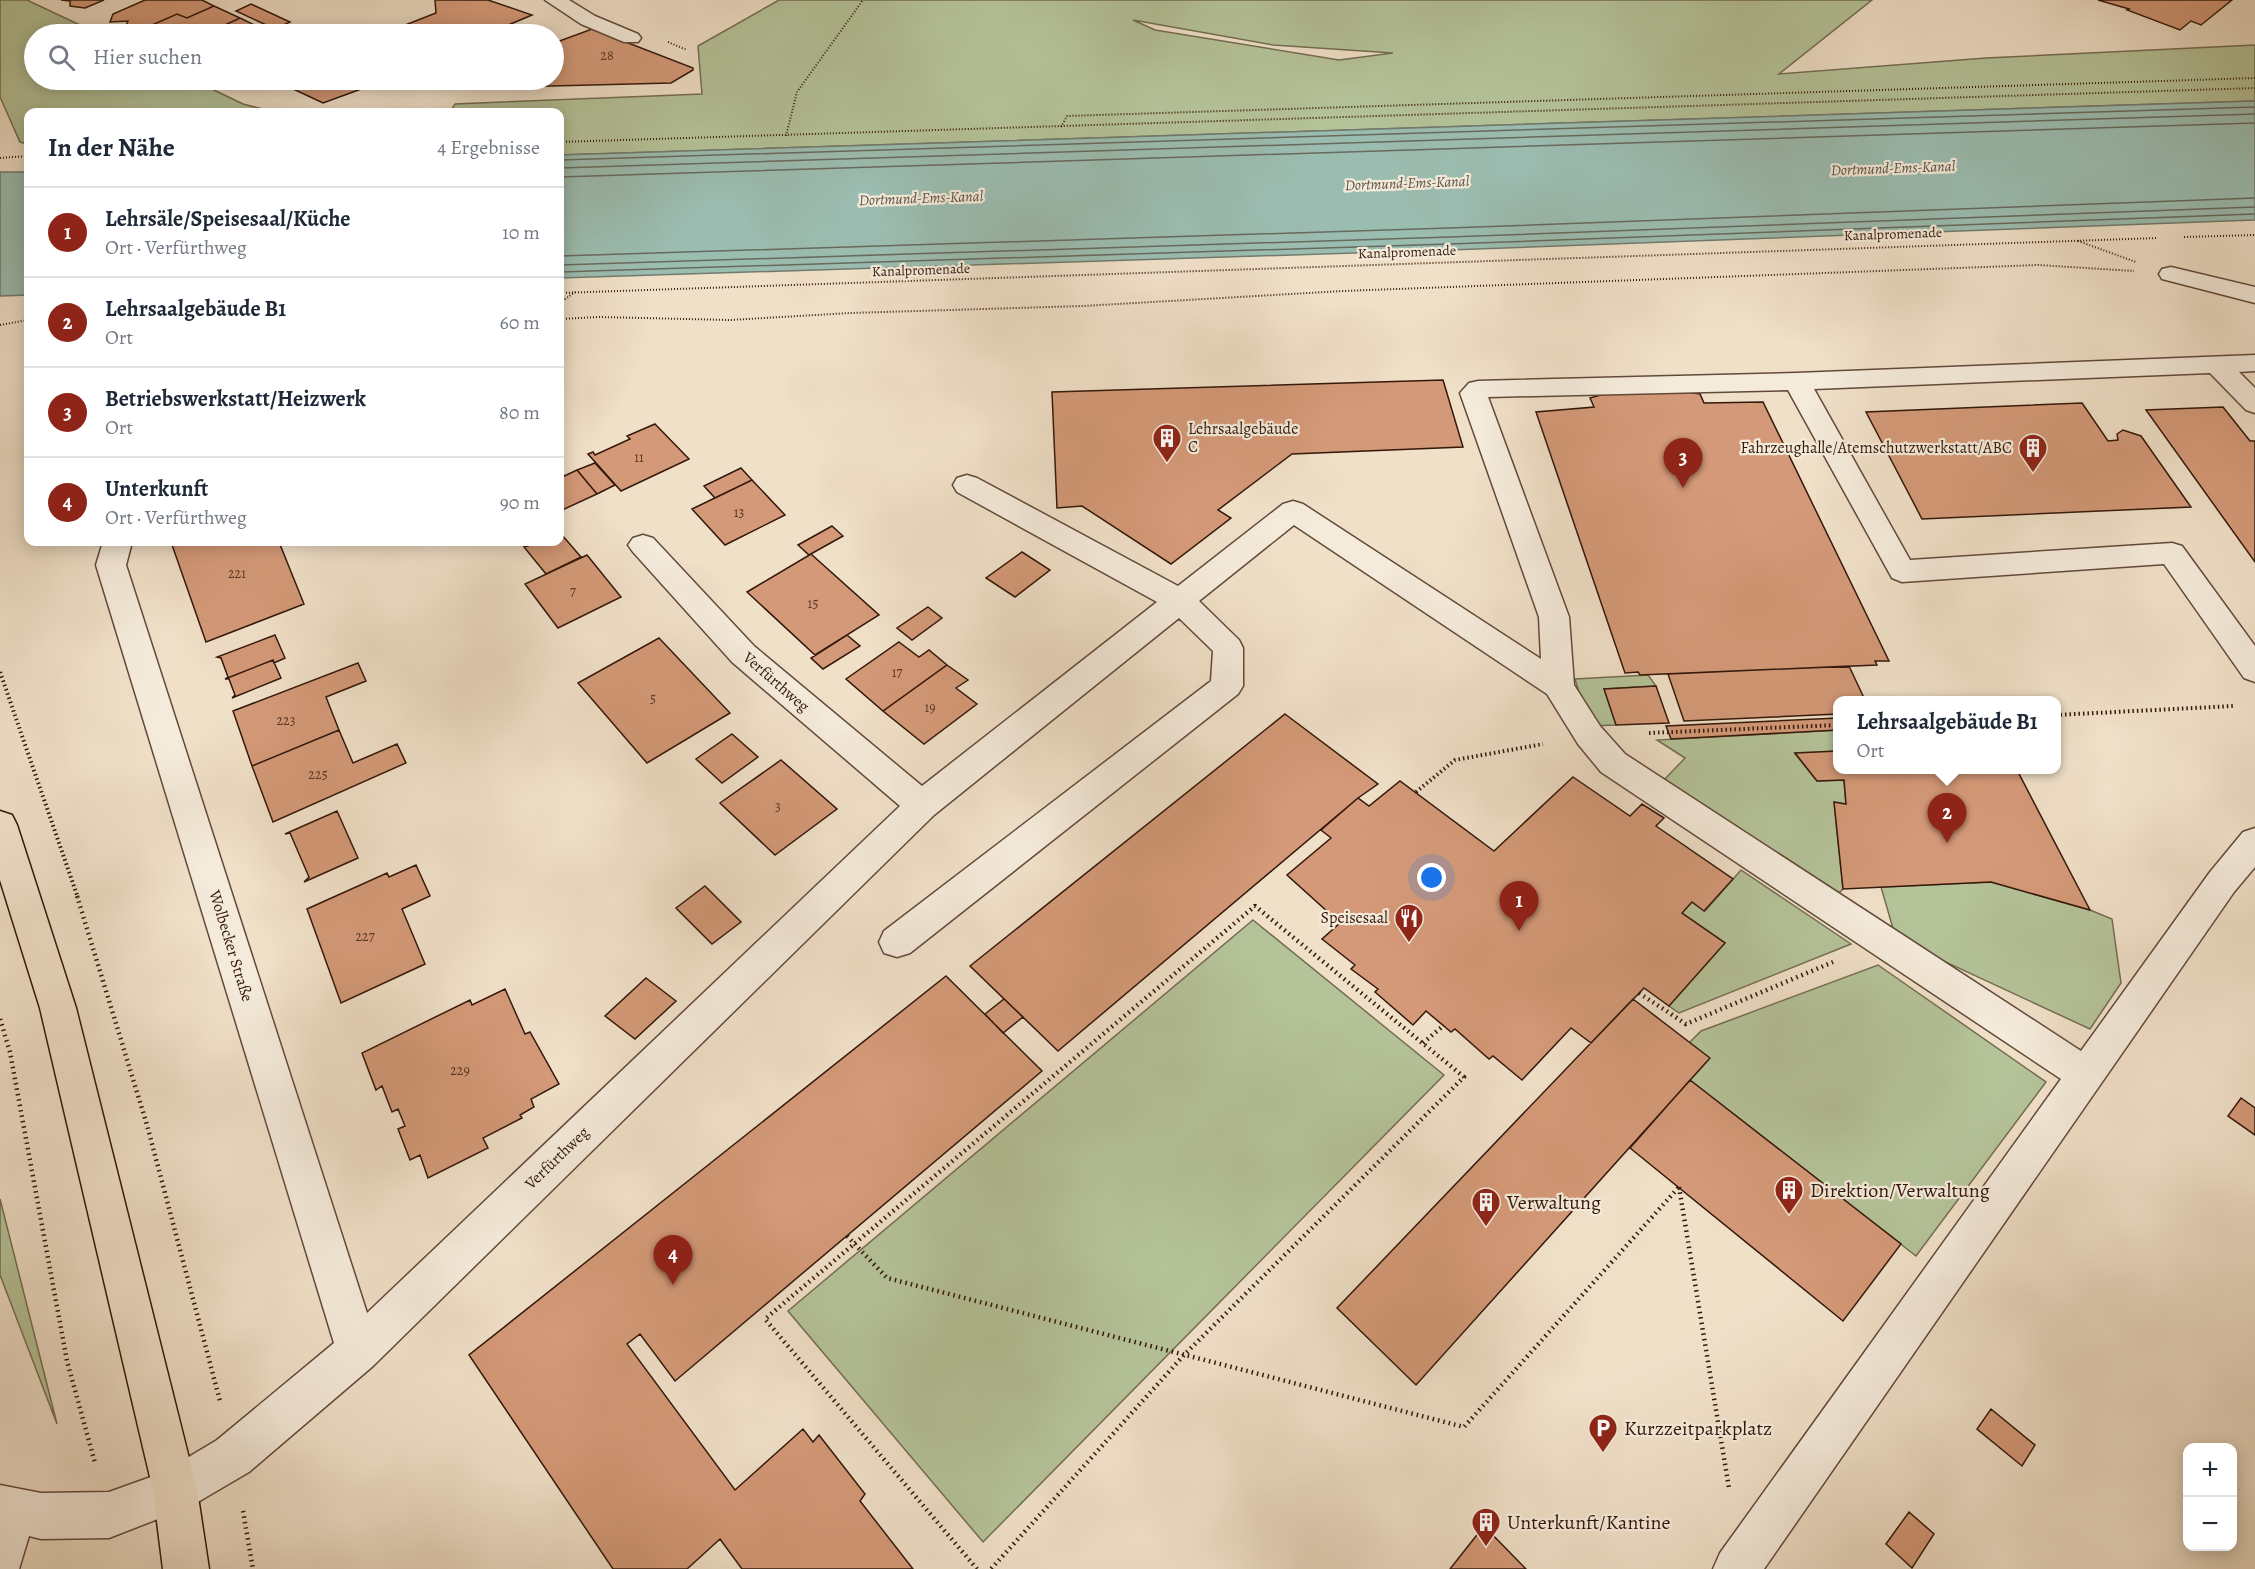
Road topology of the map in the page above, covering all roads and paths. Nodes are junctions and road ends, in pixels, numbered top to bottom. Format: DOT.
graph roads {
  1 [pos="555,0"];
  2 [pos="863,0"];
  3 [pos="631,38"];
  4 [pos="2255,78"];
  5 [pos="2255,88"];
  6 [pos="1060,127"];
  7 [pos="786,136"];
  8 [pos="564,142"];
  9 [pos="24,156"];
  10 [pos="0,158"];
  11 [pos="2255,235"];
  12 [pos="2178,237"];
  13 [pos="2166,238"];
  14 [pos="2076,240"];
  15 [pos="2170,274"];
  16 [pos="564,292"];
  17 [pos="575,292"];
  18 [pos="2255,296"];
  19 [pos="564,300"];
  20 [pos="564,319"];
  21 [pos="24,321"];
  22 [pos="0,325"];
  23 [pos="2255,363"];
  24 [pos="2217,364"];
  25 [pos="1797,381"];
  26 [pos="2255,404"];
  27 [pos="967,485"];
  28 [pos="643,545"];
  29 [pos="116,546"];
  30 [pos="1171,609"];
  31 [pos="2255,670"];
  32 [pos="0,672"];
  33 [pos="1558,686"];
  34 [pos="2241,705"];
  35 [pos="2061,715"];
  36 [pos="922,805"];
  37 [pos="0,825"];
  38 [pos="2255,842"];
  39 [pos="1882,941"];
  40 [pos="897,942"];
  41 [pos="1639,993"];
  42 [pos="0,1019"];
  43 [pos="1444,1025"];
  44 [pos="1423,1043"];
  45 [pos="2086,1075"];
  46 [pos="847,1236"];
  47 [pos="854,1244"];
  48 [pos="358,1351"];
  49 [pos="1184,1355"];
  50 [pos="233,1456"];
  51 [pos="175,1491"];
  52 [pos="7,1509"];
  53 [pos="109,1515"];
  54 [pos="0,1560"];
  55 [pos="1739,1566"];
  56 [pos="186,1569"];
  57 [pos="253,1569"];
  58 [pos="977,1569"];
  59 [pos="991,1569"];
  1 -- 3 [label="street"];
  2 -- 7 [label="path"];
  4 -- 6 [label="path"];
  5 -- 6 [label="path"];
  6 -- 7 [label="path"];
  7 -- 8 [label="path"];
  9 -- 10 [label="path"];
  11 -- 12 [label="path"];
  13 -- 14 [label="path, Kanalpromenade"];
  14 -- 15 [label="path"];
  14 -- 17 [label="path, Kanalpromenade"];
  15 -- 18 [label="street"];
  15 -- 20 [label="path"];
  16 -- 17 [label="path, Kanalpromenade"];
  17 -- 19 [label="path"];
  21 -- 22 [label="path"];
  23 -- 24 [label="street"];
  24 -- 25 [label="street"];
  24 -- 26 [label="street"];
  25 -- 31 [label="street"];
  25 -- 33 [label="street"];
  27 -- 30 [label="street"];
  28 -- 36 [label="street, Verfürthweg"];
  29 -- 48 [label="street, Wolbecker Straße"];
  30 -- 33 [label="street, Verfürthweg"];
  30 -- 36 [label="street, Verfürthweg"];
  30 -- 40 [label="street"];
  32 -- 50 [label="path"];
  33 -- 39 [label="street"];
  34 -- 35 [label="path"];
  36 -- 48 [label="street, Verfürthweg"];
  37 -- 51 [label="main road"];
  38 -- 45 [label="street"];
  39 -- 41 [label="path"];
  39 -- 45 [label="street"];
  42 -- 53 [label="path"];
  43 -- 44 [label="path"];
  44 -- 47 [label="path"];
  44 -- 49 [label="path"];
  45 -- 55 [label="street"];
  46 -- 47 [label="path"];
  47 -- 49 [label="path"];
  47 -- 58 [label="path"];
  48 -- 50 [label="street, Verfürthweg"];
  49 -- 55 [label="path"];
  49 -- 59 [label="path"];
  50 -- 51 [label="street, Verfürthweg"];
  50 -- 57 [label="path"];
  51 -- 53 [label="street"];
  51 -- 56 [label="main road"];
  52 -- 53 [label="street"];
  52 -- 54 [label="street"];
}
